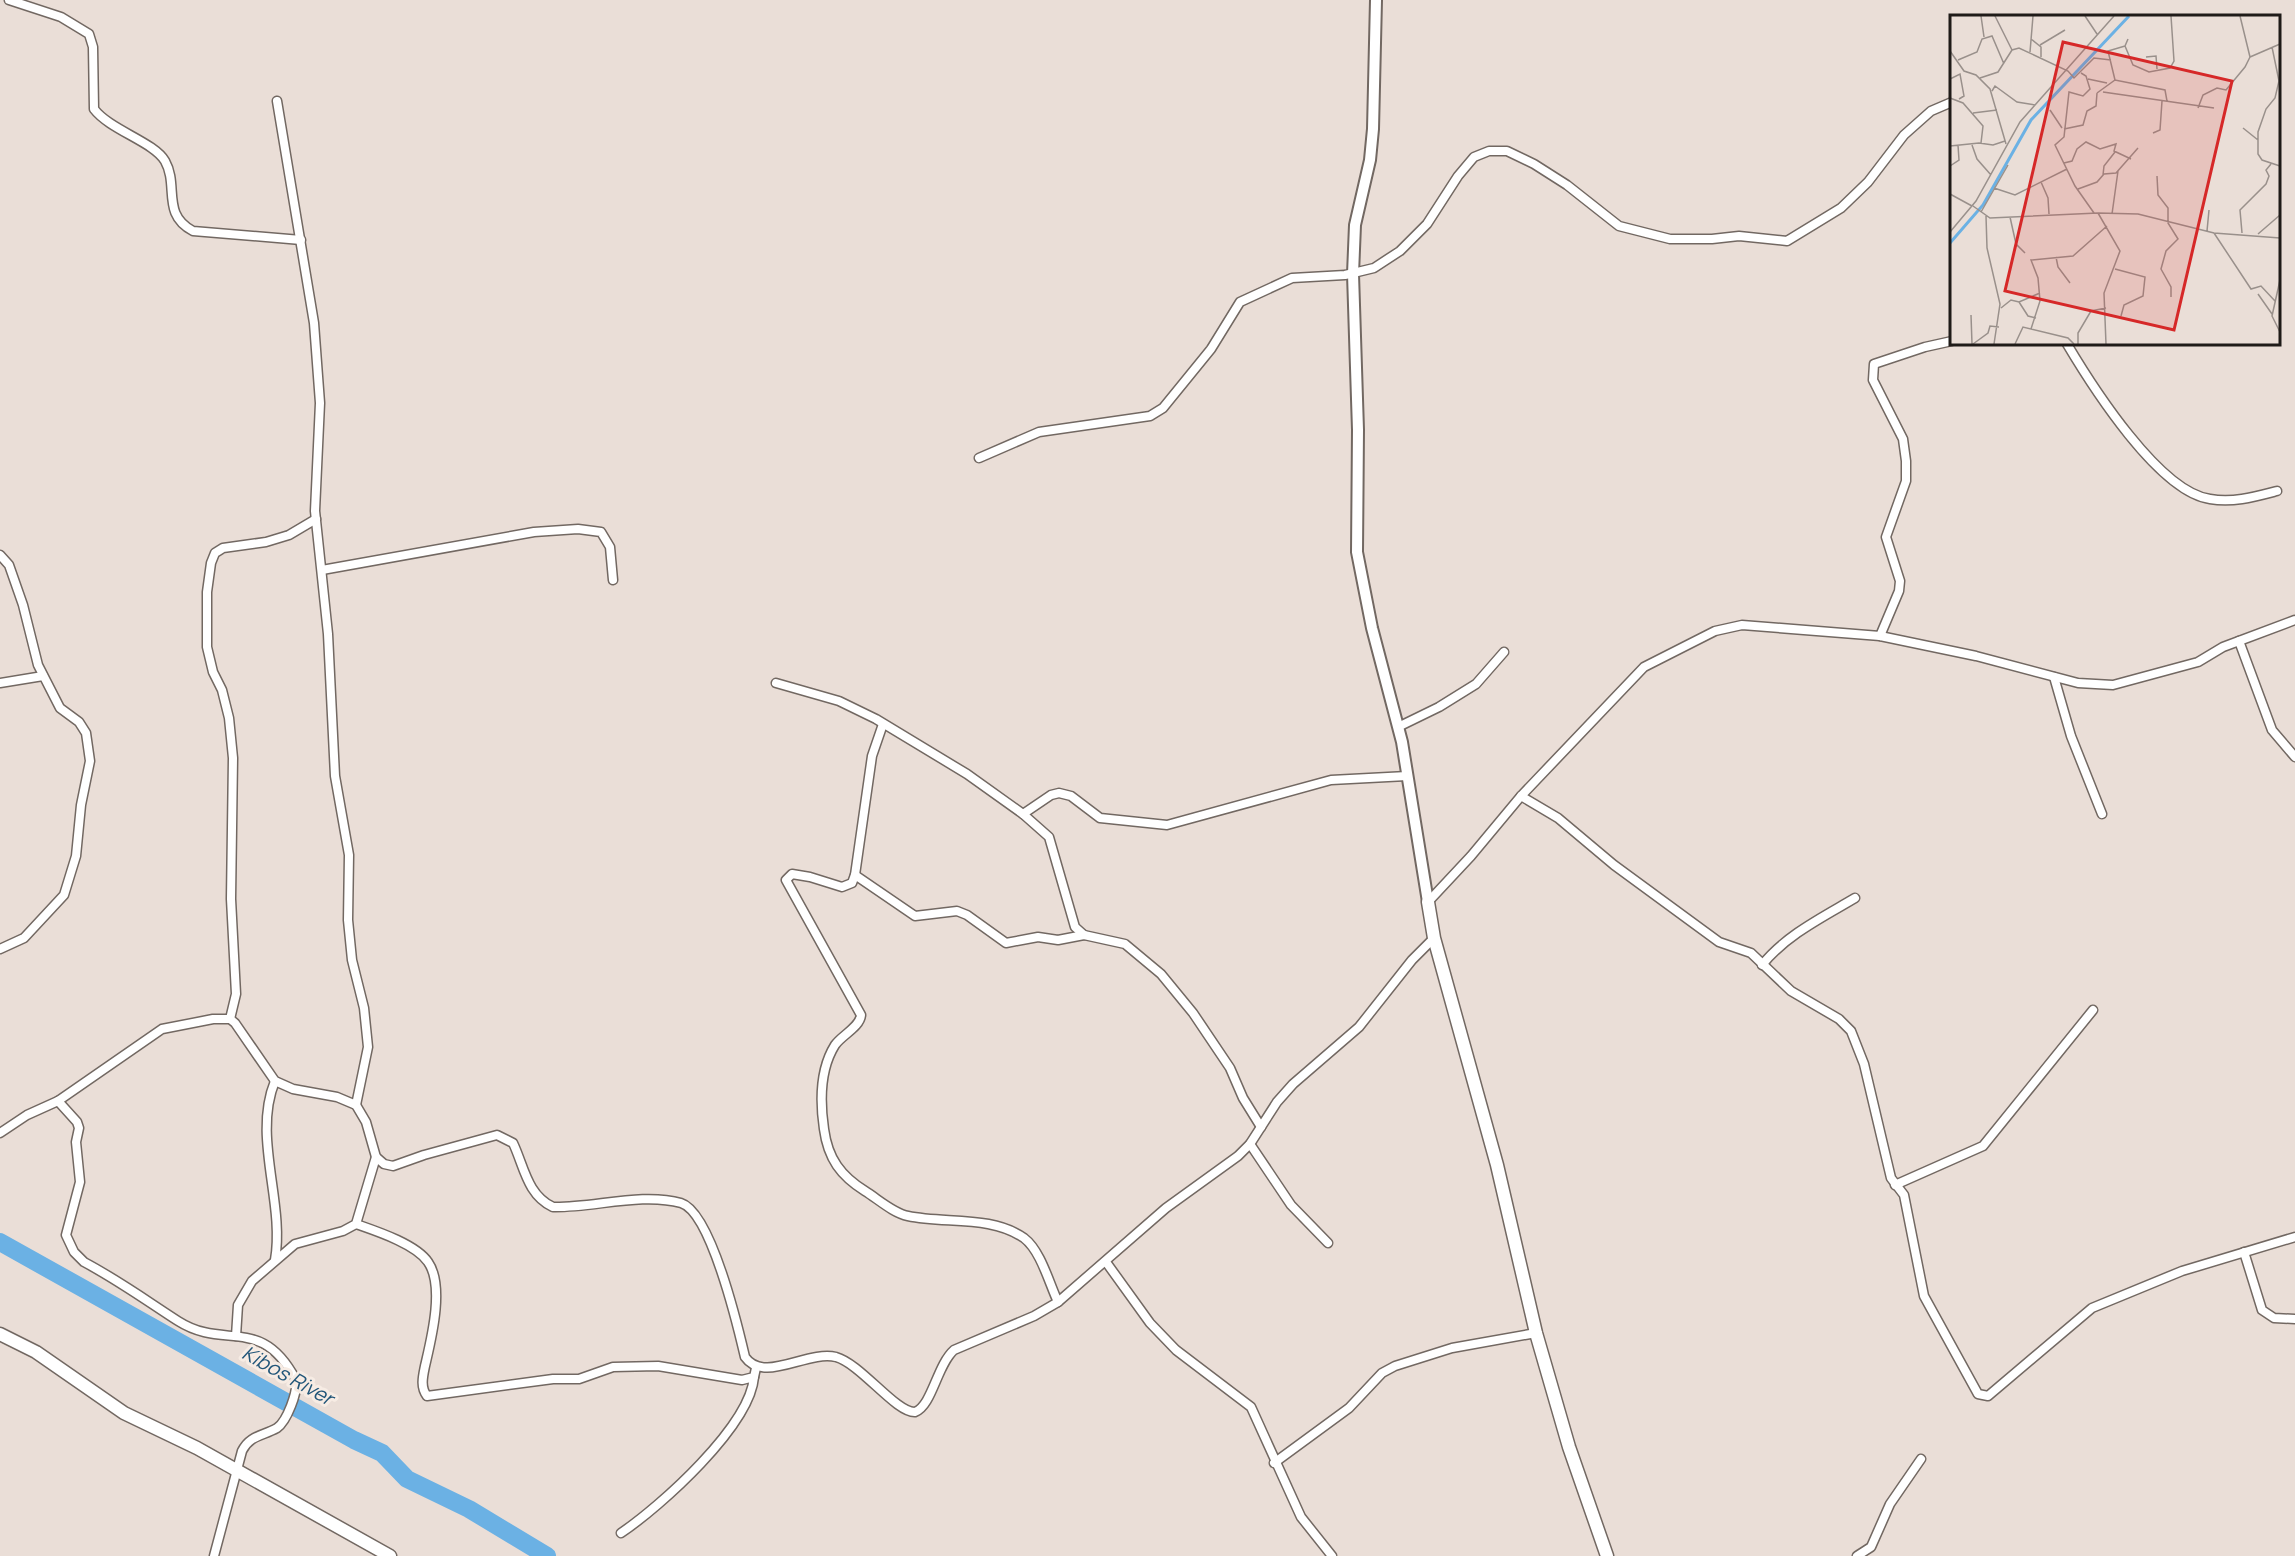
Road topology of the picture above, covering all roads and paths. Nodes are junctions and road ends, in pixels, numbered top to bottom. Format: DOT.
graph roads {
  1 [pos="9,0"];
  2 [pos="1376,0"];
  3 [pos="277,101"];
  4 [pos="1950,103"];
  5 [pos="301,240"];
  6 [pos="1353,274"];
  7 [pos="1950,342"];
  8 [pos="2068,345"];
  9 [pos="979,458"];
  10 [pos="2277,491"];
  11 [pos="316,519"];
  12 [pos="0,555"];
  13 [pos="322,570"];
  14 [pos="613,580"];
  15 [pos="2295,620"];
  16 [pos="1880,636"];
  17 [pos="2239,641"];
  18 [pos="1504,652"];
  19 [pos="43,676"];
  20 [pos="2054,677"];
  21 [pos="0,683"];
  22 [pos="776,683"];
  23 [pos="883,724"];
  24 [pos="1398,727"];
  25 [pos="2295,757"];
  26 [pos="1407,776"];
  27 [pos="1521,796"];
  28 [pos="1023,814"];
  29 [pos="2102,814"];
  30 [pos="855,875"];
  31 [pos="1855,898"];
  32 [pos="1428,902"];
  33 [pos="1084,935"];
  34 [pos="1434,938"];
  35 [pos="0,949"];
  36 [pos="1762,965"];
  37 [pos="2093,1010"];
  38 [pos="230,1019"];
  39 [pos="275,1081"];
  40 [pos="58,1101"];
  41 [pos="356,1105"];
  42 [pos="1261,1127"];
  43 [pos="0,1133"];
  44 [pos="1250,1144"];
  45 [pos="376,1157"];
  46 [pos="1895,1185"];
  47 [pos="356,1224"];
  48 [pos="2295,1237"];
  49 [pos="1328,1243"];
  50 [pos="2244,1252"];
  51 [pos="275,1260"];
  52 [pos="1106,1262"];
  53 [pos="1058,1302"];
  54 [pos="2295,1319"];
  55 [pos="1536,1333"];
  56 [pos="0,1334"];
  57 [pos="236,1336"];
  58 [pos="755,1372"];
  59 [pos="1920,1459"];
  60 [pos="1274,1463"];
  61 [pos="238,1471"];
  62 [pos="621,1533"];
  63 [pos="214,1556"];
  64 [pos="390,1556"];
  65 [pos="1332,1556"];
  66 [pos="1607,1556"];
  67 [pos="1857,1556"];
  1 -- 5 [label="street"];
  2 -- 6 [label="street"];
  3 -- 5 [label="street"];
  4 -- 6 [label="street"];
  5 -- 11 [label="street"];
  6 -- 9 [label="street"];
  6 -- 24 [label="street"];
  7 -- 16 [label="street"];
  8 -- 10 [label="street"];
  11 -- 13 [label="street"];
  11 -- 38 [label="street"];
  12 -- 19 [label="street"];
  13 -- 14 [label="street"];
  13 -- 41 [label="street"];
  15 -- 17 [label="street"];
  16 -- 20 [label="street"];
  16 -- 27 [label="street"];
  17 -- 20 [label="street"];
  17 -- 25 [label="street"];
  18 -- 24 [label="street"];
  19 -- 21 [label="street"];
  19 -- 35 [label="street"];
  20 -- 29 [label="street"];
  22 -- 23 [label="street"];
  23 -- 28 [label="street"];
  23 -- 30 [label="street"];
  24 -- 26 [label="street"];
  26 -- 28 [label="street"];
  26 -- 32 [label="street"];
  27 -- 32 [label="street"];
  27 -- 36 [label="street"];
  28 -- 33 [label="street"];
  30 -- 33 [label="street"];
  30 -- 53 [label="street"];
  31 -- 36 [label="street"];
  32 -- 34 [label="main road"];
  33 -- 42 [label="street"];
  34 -- 42 [label="street"];
  34 -- 55 [label="main road"];
  36 -- 46 [label="street"];
  37 -- 46 [label="street"];
  38 -- 39 [label="street"];
  38 -- 40 [label="street"];
  39 -- 41 [label="street"];
  39 -- 51 [label="street"];
  40 -- 43 [label="street"];
  40 -- 57 [label="street"];
  41 -- 45 [label="street"];
  42 -- 44 [label="street"];
  44 -- 49 [label="street"];
  44 -- 52 [label="street"];
  45 -- 47 [label="street"];
  45 -- 58 [label="street"];
  46 -- 50 [label="street"];
  47 -- 51 [label="street"];
  47 -- 58 [label="street"];
  48 -- 50 [label="street"];
  50 -- 54 [label="street"];
  51 -- 57 [label="street"];
  52 -- 53 [label="street"];
  52 -- 60 [label="street"];
  53 -- 58 [label="street"];
  55 -- 60 [label="street"];
  55 -- 66 [label="main road"];
  56 -- 61 [label="main road"];
  57 -- 61 [label="street"];
  58 -- 62 [label="street"];
  59 -- 67 [label="street"];
  60 -- 65 [label="street"];
  61 -- 63 [label="street"];
  61 -- 64 [label="main road"];
}
